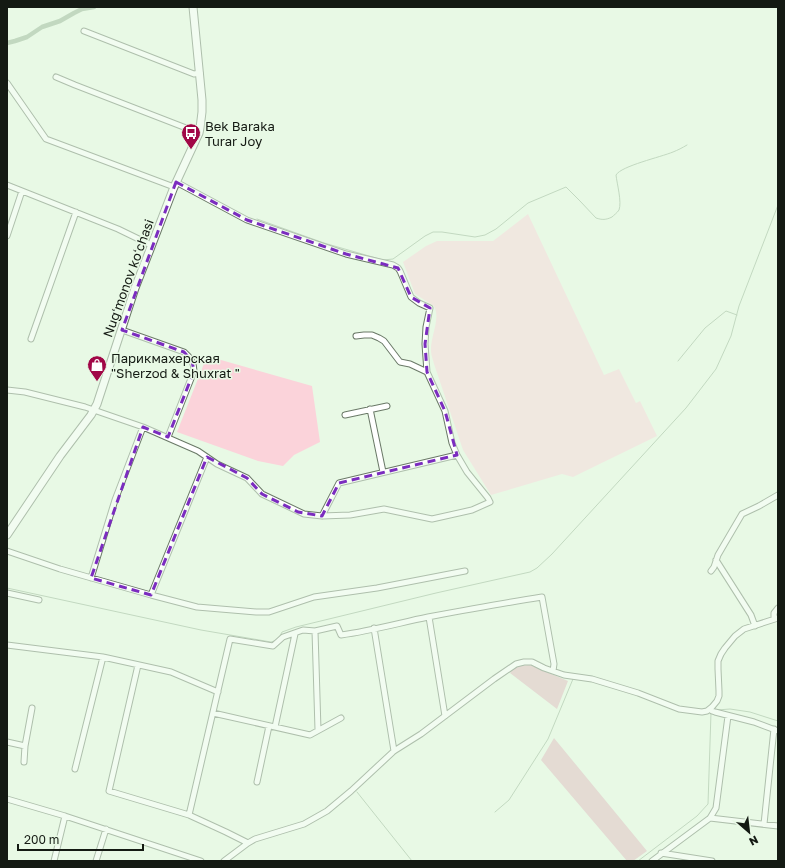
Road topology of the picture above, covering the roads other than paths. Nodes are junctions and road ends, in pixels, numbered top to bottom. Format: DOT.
graph roads {
  1 [pos="193,7"];
  2 [pos="84,30"];
  3 [pos="200,73"];
  4 [pos="56,77"];
  5 [pos="7,83"];
  6 [pos="199,132"];
  7 [pos="7,185"];
  8 [pos="175,185"];
  9 [pos="22,191"];
  10 [pos="76,212"];
  11 [pos="7,236"];
  12 [pos="151,245"];
  13 [pos="122,330"];
  14 [pos="356,336"];
  15 [pos="31,339"];
  16 [pos="428,372"];
  17 [pos="7,390"];
  18 [pos="388,406"];
  19 [pos="370,409"];
  20 [pos="94,410"];
  21 [pos="345,415"];
  22 [pos="143,426"];
  23 [pos="168,437"];
  24 [pos="457,455"];
  25 [pos="206,457"];
  26 [pos="383,472"];
  27 [pos="778,495"];
  28 [pos="322,516"];
  29 [pos="7,535"];
  30 [pos="7,552"];
  31 [pos="716,560"];
  32 [pos="465,571"];
  33 [pos="711,571"];
  34 [pos="91,578"];
  35 [pos="7,593"];
  36 [pos="151,596"];
  37 [pos="39,600"];
  38 [pos="778,608"];
  39 [pos="429,617"];
  40 [pos="776,619"];
  41 [pos="754,626"];
  42 [pos="374,628"];
  43 [pos="315,631"];
  44 [pos="294,634"];
  45 [pos="7,645"];
  46 [pos="103,657"];
  47 [pos="138,665"];
  48 [pos="553,672"];
  49 [pos="218,692"];
  50 [pos="32,708"];
  51 [pos="712,711"];
  52 [pos="213,713"];
  53 [pos="444,716"];
  54 [pos="728,716"];
  55 [pos="341,718"];
  56 [pos="269,726"];
  57 [pos="275,727"];
  58 [pos="318,730"];
  59 [pos="776,730"];
  60 [pos="7,742"];
  61 [pos="25,746"];
  62 [pos="394,751"];
  63 [pos="24,762"];
  64 [pos="75,769"];
  65 [pos="257,782"];
  66 [pos="7,799"];
  67 [pos="189,815"];
  68 [pos="65,816"];
  69 [pos="710,818"];
  70 [pos="764,824"];
  71 [pos="778,826"];
  72 [pos="106,829"];
  73 [pos="248,843"];
  74 [pos="661,853"];
  75 [pos="54,861"];
  76 [pos="96,861"];
  77 [pos="201,861"];
  78 [pos="224,861"];
  79 [pos="652,861"];
  80 [pos="712,861"];
  1 -- 3 [label="main road, Nugʻmonov koʻchasi"];
  2 -- 3 [label="street"];
  3 -- 6 [label="main road, Nugʻmonov koʻchasi"];
  4 -- 6 [label="street"];
  5 -- 8 [label="street"];
  6 -- 8 [label="main road, Nugʻmonov koʻchasi"];
  7 -- 9 [label="street"];
  8 -- 12 [label="main road, Nugʻmonov koʻchasi"];
  8 -- 16 [label="street"];
  9 -- 10 [label="street"];
  9 -- 11 [label="street"];
  10 -- 12 [label="street"];
  10 -- 15 [label="street"];
  12 -- 13 [label="main road, Nugʻmonov koʻchasi"];
  13 -- 20 [label="main road, Nugʻmonov koʻchasi"];
  13 -- 23 [label="street"];
  14 -- 16 [label="street"];
  16 -- 24 [label="street"];
  17 -- 20 [label="street"];
  18 -- 19 [label="street"];
  19 -- 21 [label="street"];
  19 -- 26 [label="street"];
  20 -- 22 [label="street"];
  20 -- 29 [label="main road, Nugʻmonov koʻchasi"];
  22 -- 23 [label="street"];
  22 -- 34 [label="street"];
  23 -- 25 [label="street"];
  24 -- 26 [label="street"];
  24 -- 28 [label="street"];
  25 -- 28 [label="street"];
  25 -- 36 [label="street"];
  26 -- 28 [label="street"];
  27 -- 31 [label="street"];
  30 -- 34 [label="street"];
  31 -- 33 [label="street"];
  31 -- 41 [label="street"];
  32 -- 36 [label="street"];
  34 -- 36 [label="street"];
  35 -- 37 [label="street"];
  38 -- 40 [label="street"];
  39 -- 42 [label="street"];
  39 -- 48 [label="street"];
  39 -- 53 [label="street"];
  40 -- 41 [label="street"];
  41 -- 51 [label="street"];
  42 -- 43 [label="street"];
  42 -- 62 [label="street"];
  43 -- 44 [label="street"];
  43 -- 58 [label="street"];
  44 -- 49 [label="street"];
  44 -- 57 [label="street"];
  45 -- 46 [label="street"];
  46 -- 47 [label="street"];
  46 -- 64 [label="street"];
  47 -- 49 [label="street"];
  47 -- 67 [label="street"];
  48 -- 51 [label="street"];
  48 -- 53 [label="street"];
  49 -- 52 [label="street"];
  50 -- 61 [label="street"];
  51 -- 54 [label="street"];
  52 -- 56 [label="street"];
  52 -- 67 [label="street"];
  53 -- 62 [label="street"];
  54 -- 59 [label="street"];
  54 -- 69 [label="street"];
  55 -- 58 [label="street"];
  56 -- 57 [label="street"];
  56 -- 65 [label="street"];
  57 -- 58 [label="street"];
  59 -- 70 [label="street"];
  60 -- 61 [label="street"];
  61 -- 63 [label="street"];
  62 -- 73 [label="street"];
  66 -- 68 [label="street"];
  67 -- 73 [label="street"];
  68 -- 72 [label="street"];
  68 -- 75 [label="street"];
  69 -- 70 [label="street"];
  69 -- 74 [label="street"];
  70 -- 71 [label="street"];
  72 -- 76 [label="street"];
  72 -- 77 [label="street"];
  73 -- 78 [label="street"];
  74 -- 79 [label="street"];
  74 -- 80 [label="street"];
}
